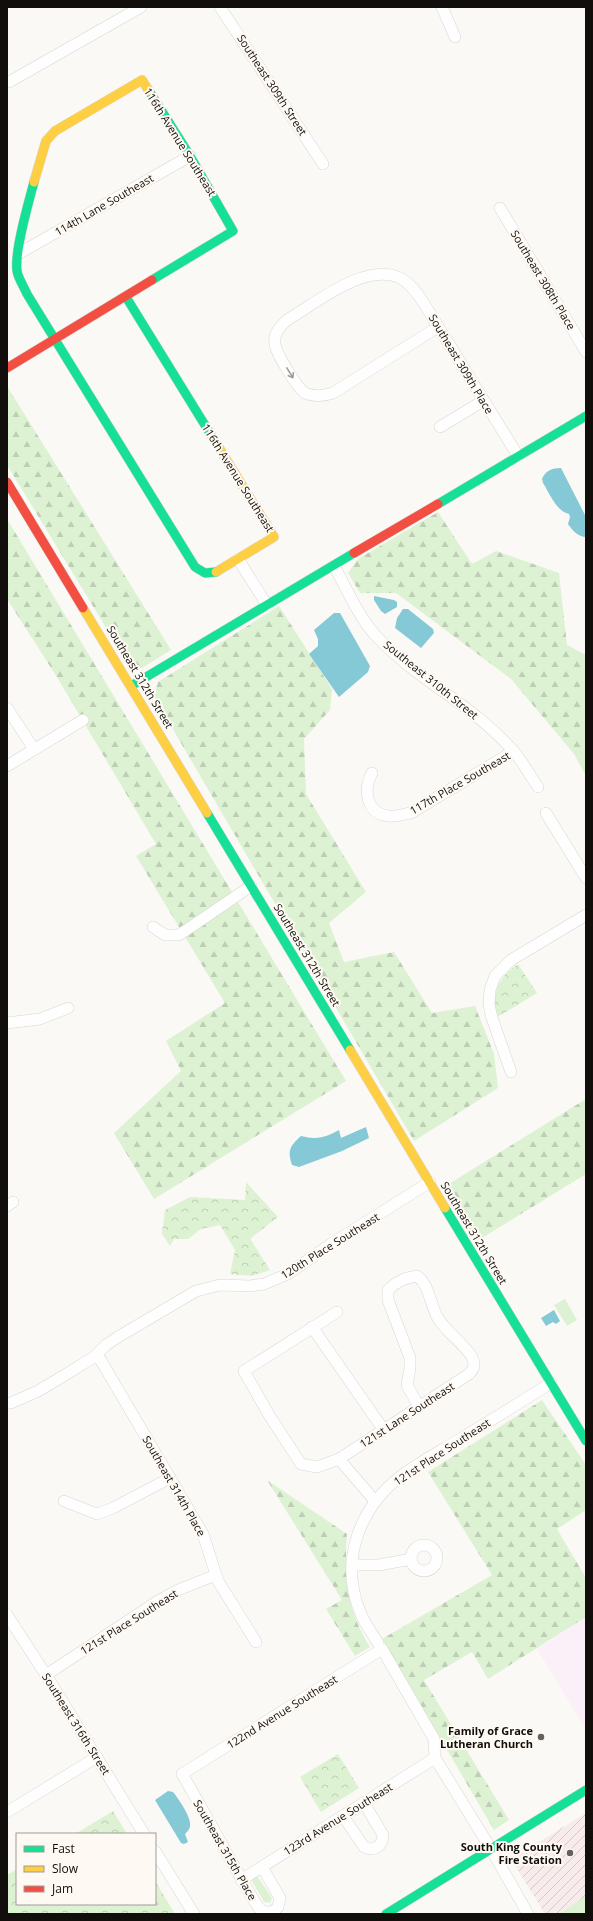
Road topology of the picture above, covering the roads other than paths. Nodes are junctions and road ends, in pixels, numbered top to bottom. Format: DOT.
graph roads {
  1 [pos="141,7"];
  2 [pos="220,7"];
  3 [pos="442,7"];
  4 [pos="455,37"];
  5 [pos="9,82"];
  6 [pos="190,156"];
  7 [pos="324,164"];
  8 [pos="500,208"];
  9 [pos="18,254"];
  10 [pos="126,297"];
  11 [pos="438,327"];
  12 [pos="54,339"];
  13 [pos="586,352"];
  14 [pos="7,368"];
  15 [pos="483,400"];
  16 [pos="586,416"];
  17 [pos="440,427"];
  18 [pos="518,456"];
  19 [pos="7,482"];
  20 [pos="238,559"];
  21 [pos="334,566"];
  22 [pos="267,605"];
  23 [pos="131,686"];
  24 [pos="7,708"];
  25 [pos="83,720"];
  26 [pos="34,749"];
  27 [pos="514,751"];
  28 [pos="7,766"];
  29 [pos="372,773"];
  30 [pos="538,788"];
  31 [pos="546,813"];
  32 [pos="586,878"];
  33 [pos="252,886"];
  34 [pos="586,915"];
  35 [pos="153,926"];
  36 [pos="68,1008"];
  37 [pos="7,1023"];
  38 [pos="511,1072"];
  39 [pos="430,1182"];
  40 [pos="337,1312"];
  41 [pos="312,1327"];
  42 [pos="97,1354"];
  43 [pos="551,1383"];
  44 [pos="12,1403"];
  45 [pos="419,1406"];
  46 [pos="383,1429"];
  47 [pos="586,1441"];
  48 [pos="339,1459"];
  49 [pos="170,1478"];
  50 [pos="64,1501"];
  51 [pos="375,1502"];
  52 [pos="411,1559"];
  53 [pos="353,1565"];
  54 [pos="216,1575"];
  55 [pos="7,1615"];
  56 [pos="256,1642"];
  57 [pos="380,1646"];
  58 [pos="46,1675"];
  59 [pos="97,1757"];
  60 [pos="435,1758"];
  61 [pos="182,1774"];
  62 [pos="586,1790"];
  63 [pos="364,1803"];
  64 [pos="7,1812"];
  65 [pos="343,1816"];
  66 [pos="143,1833"];
  67 [pos="491,1849"];
  68 [pos="156,1853"];
  69 [pos="262,1867"];
  70 [pos="241,1880"];
  71 [pos="194,1914"];
  72 [pos="386,1914"];
  73 [pos="528,1914"];
  1 -- 5 [label="street"];
  2 -- 7 [label="street, Southeast 309th Street"];
  3 -- 4 [label="street"];
  6 -- 9 [label="street, 114th Lane Southeast"];
  6 -- 9 [label="street, 116th Avenue Southeast"];
  6 -- 10 [label="street, 116th Avenue Southeast"];
  8 -- 13 [label="street, Southeast 308th Place"];
  9 -- 12 [label="street, 116th Avenue Southeast"];
  10 -- 12 [label="street, 116th Avenue Southeast"];
  10 -- 20 [label="street, 116th Avenue Southeast"];
  11 -- 11 [label="street, Southeast 309th Place, one-way"];
  11 -- 15 [label="street, Southeast 309th Place"];
  12 -- 14 [label="street, 116th Avenue Southeast"];
  12 -- 20 [label="street, 116th Avenue Southeast"];
  15 -- 17 [label="street"];
  15 -- 18 [label="street, Southeast 309th Place"];
  16 -- 18 [label="street"];
  18 -- 21 [label="street"];
  19 -- 23 [label="street, Southeast 312th Street"];
  20 -- 22 [label="street"];
  21 -- 22 [label="street"];
  21 -- 27 [label="street, Southeast 310th Street"];
  22 -- 23 [label="street"];
  23 -- 33 [label="street, Southeast 312th Street"];
  24 -- 26 [label="street"];
  25 -- 26 [label="street"];
  26 -- 28 [label="street"];
  27 -- 29 [label="street, 117th Place Southeast"];
  27 -- 30 [label="street, Southeast 310th Street"];
  31 -- 32 [label="street"];
  33 -- 35 [label="street"];
  33 -- 39 [label="street, Southeast 312th Street"];
  34 -- 38 [label="street"];
  36 -- 37 [label="street"];
  39 -- 42 [label="street, 120th Place Southeast"];
  39 -- 43 [label="street, Southeast 312th Street"];
  40 -- 41 [label="street"];
  41 -- 46 [label="street"];
  41 -- 48 [label="street, 121st Lane Southeast"];
  42 -- 44 [label="street, 120th Place Southeast"];
  42 -- 49 [label="street, Southeast 314th Place"];
  43 -- 47 [label="street, Southeast 312th Street"];
  43 -- 51 [label="street, 121st Place Southeast"];
  45 -- 45 [label="street, 121st Lane Southeast"];
  45 -- 46 [label="street, 121st Lane Southeast"];
  46 -- 48 [label="street, 121st Lane Southeast"];
  48 -- 51 [label="street"];
  49 -- 50 [label="street"];
  49 -- 54 [label="street, Southeast 314th Place"];
  51 -- 53 [label="street, 121st Place Southeast"];
  52 -- 53 [label="street"];
  53 -- 57 [label="street, 121st Place Southeast"];
  54 -- 56 [label="street, Southeast 314th Place"];
  54 -- 58 [label="street, 121st Place Southeast"];
  55 -- 58 [label="street, Southeast 316th Street"];
  57 -- 60 [label="street, 121st Place Southeast"];
  57 -- 61 [label="street, 122nd Avenue Southeast"];
  58 -- 59 [label="street, Southeast 316th Street"];
  59 -- 64 [label="street"];
  59 -- 66 [label="street, Southeast 316th Street"];
  60 -- 63 [label="street, 123rd Avenue Southeast"];
  60 -- 67 [label="street"];
  61 -- 70 [label="street, Southeast 315th Place"];
  62 -- 67 [label="street"];
  63 -- 65 [label="street, 123rd Avenue Southeast"];
  63 -- 65 [label="street"];
  65 -- 69 [label="street, 123rd Avenue Southeast"];
  67 -- 72 [label="street"];
  67 -- 73 [label="street"];
  68 -- 71 [label="street"];
  69 -- 70 [label="street, 123rd Avenue Southeast"];
  69 -- 70 [label="street, Southeast 315th Place"];
}
